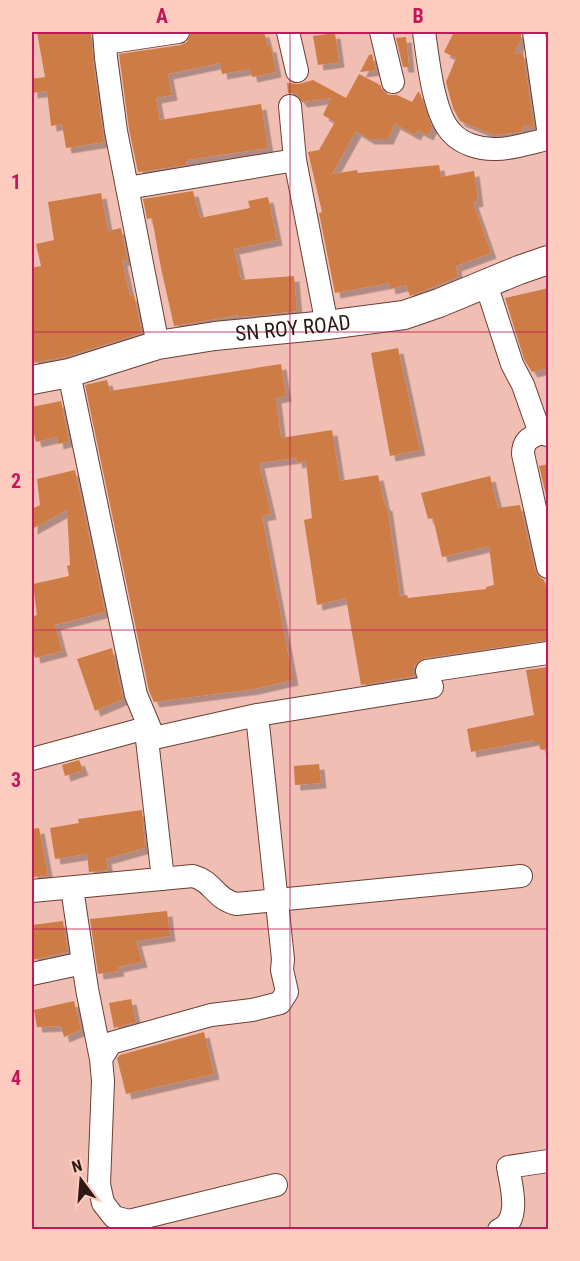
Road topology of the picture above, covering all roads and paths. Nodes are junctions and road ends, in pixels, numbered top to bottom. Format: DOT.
graph roads {
  1 [pos="178,32"];
  2 [pos="288,32"];
  3 [pos="381,32"];
  4 [pos="424,32"];
  5 [pos="534,32"];
  6 [pos="104,37"];
  7 [pos="297,71"];
  8 [pos="393,82"];
  9 [pos="290,106"];
  10 [pos="549,129"];
  11 [pos="549,139"];
  12 [pos="295,160"];
  13 [pos="127,188"];
  14 [pos="549,260"];
  15 [pos="486,284"];
  16 [pos="327,326"];
  17 [pos="158,345"];
  18 [pos="69,373"];
  19 [pos="32,380"];
  20 [pos="544,434"];
  21 [pos="549,567"];
  22 [pos="549,653"];
  23 [pos="256,715"];
  24 [pos="145,721"];
  25 [pos="32,759"];
  26 [pos="521,876"];
  27 [pos="163,879"];
  28 [pos="72,888"];
  29 [pos="32,891"];
  30 [pos="277,900"];
  31 [pos="83,963"];
  32 [pos="32,974"];
  33 [pos="101,1059"];
  34 [pos="549,1161"];
  35 [pos="276,1185"];
  36 [pos="499,1230"];
  1 -- 6 [label="street"];
  2 -- 7 [label="street"];
  3 -- 8 [label="street"];
  4 -- 11 [label="street"];
  5 -- 10 [label="street"];
  6 -- 13 [label="street"];
  9 -- 12 [label="street"];
  12 -- 13 [label="street"];
  12 -- 16 [label="street"];
  13 -- 17 [label="street"];
  14 -- 15 [label="street, SN ROY ROAD"];
  15 -- 16 [label="street, SN ROY ROAD"];
  15 -- 20 [label="street"];
  16 -- 17 [label="street, SN ROY ROAD"];
  17 -- 18 [label="street, SN ROY ROAD"];
  18 -- 19 [label="street, SN ROY ROAD"];
  18 -- 24 [label="street"];
  20 -- 21 [label="street"];
  22 -- 23 [label="street"];
  23 -- 24 [label="street"];
  23 -- 30 [label="street"];
  24 -- 25 [label="street"];
  24 -- 27 [label="street"];
  26 -- 30 [label="street"];
  27 -- 28 [label="street"];
  27 -- 30 [label="street"];
  28 -- 29 [label="street"];
  28 -- 31 [label="street"];
  30 -- 33 [label="street"];
  31 -- 32 [label="street"];
  31 -- 33 [label="street"];
  33 -- 35 [label="street"];
  34 -- 36 [label="street"];
}
